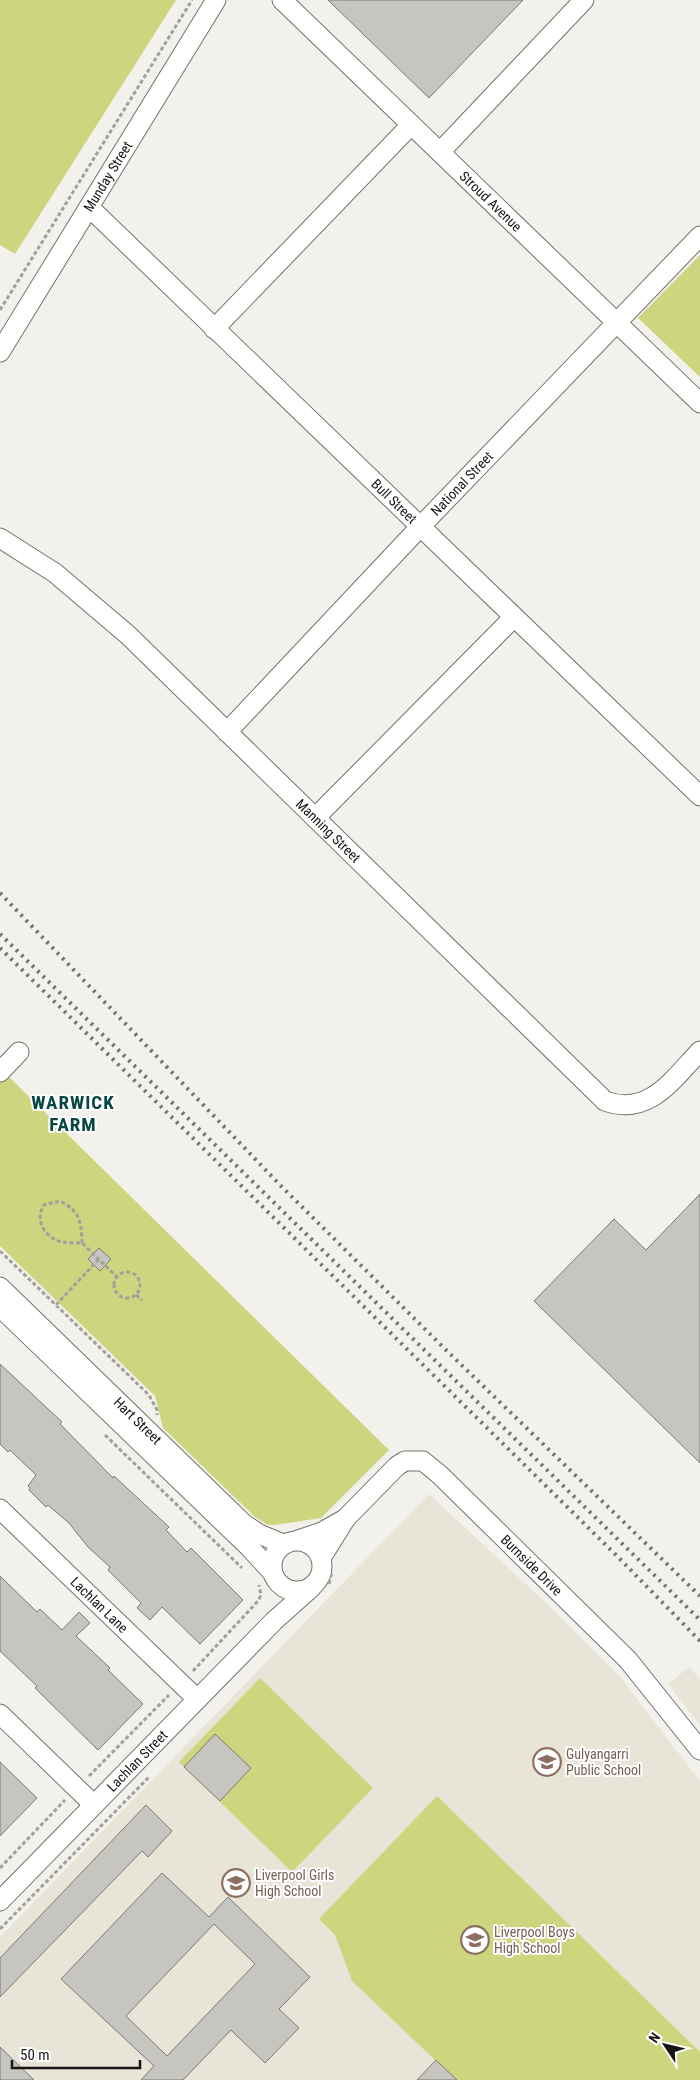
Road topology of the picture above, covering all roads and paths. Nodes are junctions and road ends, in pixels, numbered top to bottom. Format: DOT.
graph roads {
  1 [pos="192,0"];
  2 [pos="216,0"];
  3 [pos="282,0"];
  4 [pos="584,0"];
  5 [pos="411,124"];
  6 [pos="440,152"];
  7 [pos="89,207"];
  8 [pos="700,236"];
  9 [pos="0,310"];
  10 [pos="617,323"];
  11 [pos="214,329"];
  12 [pos="0,352"];
  13 [pos="700,403"];
  14 [pos="420,527"];
  15 [pos="0,538"];
  16 [pos="514,617"];
  17 [pos="227,732"];
  18 [pos="700,796"];
  19 [pos="315,818"];
  20 [pos="700,1051"];
  21 [pos="19,1052"];
  22 [pos="0,1072"];
  23 [pos="82,1243"];
  24 [pos="0,1251"];
  25 [pos="99,1259"];
  26 [pos="117,1277"];
  27 [pos="0,1287"];
  28 [pos="136,1295"];
  29 [pos="142,1300"];
  30 [pos="56,1305"];
  31 [pos="0,1307"];
  32 [pos="157,1418"];
  33 [pos="104,1434"];
  34 [pos="0,1509"];
  35 [pos="346,1518"];
  36 [pos="291,1542"];
  37 [pos="321,1558"];
  38 [pos="244,1570"];
  39 [pos="271,1580"];
  40 [pos="312,1586"];
  41 [pos="274,1621"];
  42 [pos="180,1684"];
  43 [pos="197,1700"];
  44 [pos="0,1714"];
  45 [pos="700,1750"];
  46 [pos="77,1788"];
  47 [pos="94,1805"];
  48 [pos="0,1868"];
  49 [pos="0,1901"];
  1 -- 9 [label="path"];
  2 -- 7 [label="street, Munday Street"];
  3 -- 5 [label="street, Stroud Avenue"];
  4 -- 6 [label="street"];
  5 -- 6 [label="street, Stroud Avenue"];
  5 -- 11 [label="street"];
  6 -- 10 [label="street, Stroud Avenue"];
  7 -- 11 [label="street, Bull Street"];
  7 -- 12 [label="street, Munday Street"];
  8 -- 10 [label="street, National Street"];
  10 -- 13 [label="street, Stroud Avenue"];
  10 -- 14 [label="street, National Street"];
  11 -- 14 [label="street, Bull Street"];
  14 -- 16 [label="street, Bull Street"];
  14 -- 17 [label="street, National Street"];
  15 -- 17 [label="street, Manning Street"];
  16 -- 18 [label="street, Bull Street"];
  16 -- 19 [label="street"];
  17 -- 19 [label="street, Manning Street"];
  19 -- 20 [label="street, Manning Street"];
  21 -- 22 [label="street"];
  23 -- 23 [label="path"];
  23 -- 25 [label="path"];
  24 -- 30 [label="path"];
  25 -- 26 [label="path"];
  25 -- 30 [label="path"];
  26 -- 28 [label="path"];
  26 -- 28 [label="path"];
  27 -- 36 [label="street, Hart Street"];
  28 -- 29 [label="path"];
  30 -- 32 [label="path"];
  31 -- 39 [label="street, Hart Street"];
  33 -- 38 [label="path"];
  34 -- 42 [label="street, Lachlan Lane"];
  35 -- 36 [label="street, Burnside Drive"];
  35 -- 37 [label="street, Burnside Drive"];
  35 -- 45 [label="street, Burnside Drive"];
  36 -- 37 [label="street"];
  36 -- 39 [label="street"];
  37 -- 40 [label="street"];
  39 -- 40 [label="street"];
  39 -- 41 [label="street"];
  39 -- 42 [label="path, Lachlan Street"];
  40 -- 41 [label="street"];
  41 -- 43 [label="street, Lachlan Street"];
  42 -- 43 [label="street, Lachlan Lane"];
  42 -- 46 [label="path, Lachlan Street"];
  43 -- 47 [label="street, Lachlan Street"];
  44 -- 46 [label="street"];
  46 -- 47 [label="street"];
  46 -- 48 [label="path, Lachlan Street"];
  47 -- 49 [label="street, Lachlan Street"];
}
